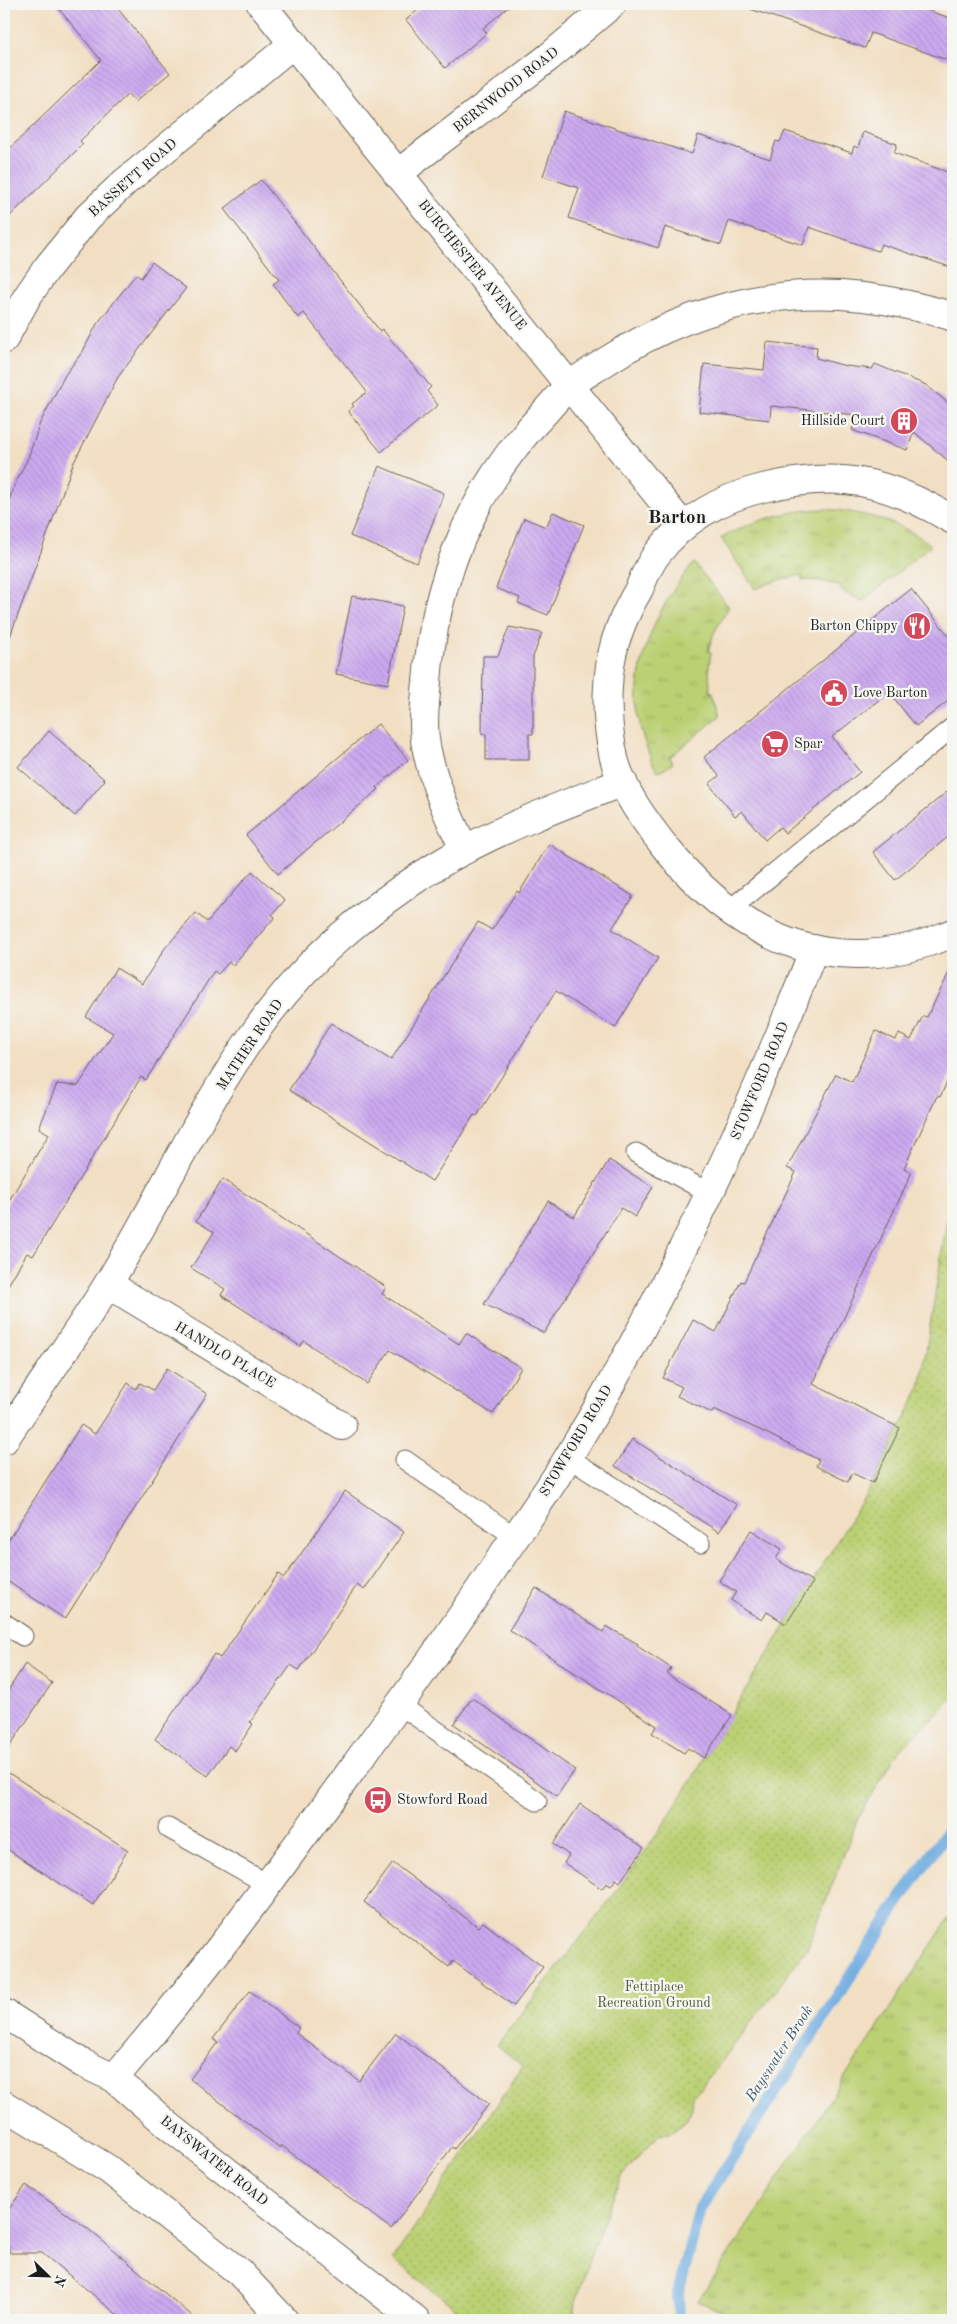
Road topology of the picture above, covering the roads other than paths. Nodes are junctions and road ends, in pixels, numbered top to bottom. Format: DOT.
graph roads {
  1 [pos="261,4"];
  2 [pos="612,4"];
  3 [pos="294,44"];
  4 [pos="397,174"];
  5 [pos="953,317"];
  6 [pos="4,339"];
  7 [pos="570,385"];
  8 [pos="953,520"];
  9 [pos="682,525"];
  10 [pos="953,727"];
  11 [pos="623,782"];
  12 [pos="465,850"];
  13 [pos="728,910"];
  14 [pos="953,933"];
  15 [pos="814,949"];
  16 [pos="636,1153"];
  17 [pos="710,1193"];
  18 [pos="108,1284"];
  19 [pos="342,1426"];
  20 [pos="4,1440"];
  21 [pos="569,1458"];
  22 [pos="405,1460"];
  23 [pos="515,1537"];
  24 [pos="700,1543"];
  25 [pos="4,1623"];
  26 [pos="23,1636"];
  27 [pos="400,1705"];
  28 [pos="537,1801"];
  29 [pos="168,1828"];
  30 [pos="269,1885"];
  31 [pos="4,2013"];
  32 [pos="114,2078"];
  33 [pos="4,2105"];
  34 [pos="284,2320"];
  35 [pos="416,2320"];
  1 -- 3 [label="street, BURCHESTER AVENUE"];
  2 -- 4 [label="street, BERNWOOD ROAD"];
  3 -- 4 [label="street, BURCHESTER AVENUE"];
  3 -- 6 [label="street, BASSETT ROAD"];
  4 -- 7 [label="street, BURCHESTER AVENUE"];
  5 -- 7 [label="street"];
  7 -- 9 [label="street, BURCHESTER AVENUE"];
  7 -- 12 [label="street"];
  8 -- 9 [label="street"];
  9 -- 11 [label="street"];
  10 -- 13 [label="lane"];
  11 -- 12 [label="street, MATHER ROAD"];
  11 -- 13 [label="street"];
  12 -- 18 [label="street, MATHER ROAD"];
  13 -- 15 [label="street"];
  14 -- 15 [label="street"];
  15 -- 17 [label="street, STOWFORD ROAD"];
  16 -- 17 [label="lane"];
  17 -- 21 [label="street, STOWFORD ROAD"];
  18 -- 19 [label="street, HANDLO PLACE"];
  18 -- 20 [label="street, MATHER ROAD"];
  21 -- 23 [label="street, STOWFORD ROAD"];
  21 -- 24 [label="lane"];
  22 -- 23 [label="lane"];
  23 -- 27 [label="street, STOWFORD ROAD"];
  25 -- 26 [label="lane"];
  27 -- 28 [label="lane"];
  27 -- 30 [label="street, STOWFORD ROAD"];
  29 -- 30 [label="lane"];
  30 -- 32 [label="street, STOWFORD ROAD"];
  31 -- 32 [label="street, BAYSWATER ROAD"];
  32 -- 35 [label="street, BAYSWATER ROAD"];
  33 -- 34 [label="street"];
}
